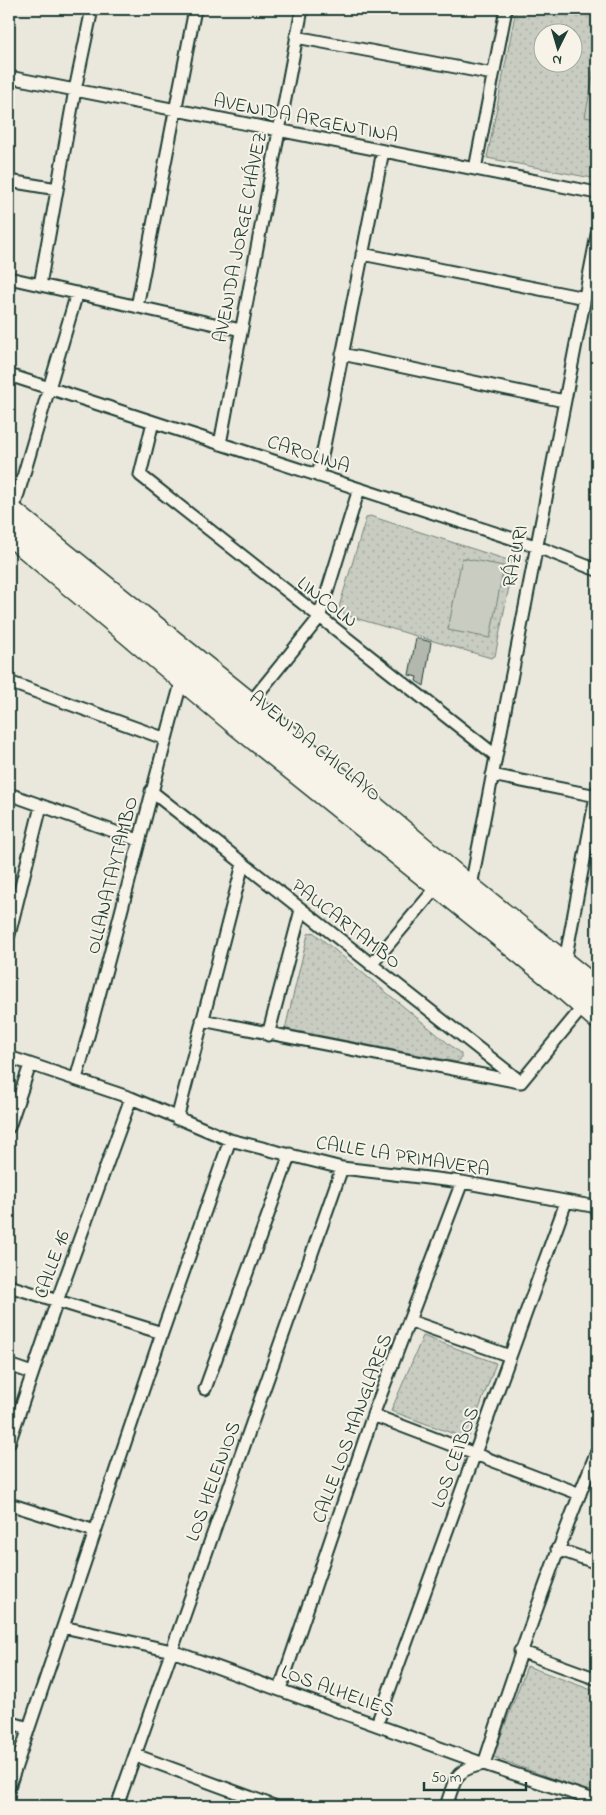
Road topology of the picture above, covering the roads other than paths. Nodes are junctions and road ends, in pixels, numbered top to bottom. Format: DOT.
graph roads {
  1 [pos="92,9"];
  2 [pos="195,9"];
  3 [pos="302,9"];
  4 [pos="506,9"];
  5 [pos="296,36"];
  6 [pos="493,74"];
  7 [pos="9,77"];
  8 [pos="75,90"];
  9 [pos="175,111"];
  10 [pos="278,131"];
  11 [pos="383,151"];
  12 [pos="475,169"];
  13 [pos="9,180"];
  14 [pos="57,189"];
  15 [pos="597,193"];
  16 [pos="597,235"];
  17 [pos="362,254"];
  18 [pos="9,278"];
  19 [pos="40,285"];
  20 [pos="77,293"];
  21 [pos="585,298"];
  22 [pos="137,306"];
  23 [pos="241,330"];
  24 [pos="342,354"];
  25 [pos="9,375"];
  26 [pos="49,388"];
  27 [pos="564,400"];
  28 [pos="153,422"];
  29 [pos="220,444"];
  30 [pos="318,476"];
  31 [pos="359,489"];
  32 [pos="10,512"];
  33 [pos="9,536"];
  34 [pos="536,546"];
  35 [pos="597,570"];
  36 [pos="319,618"];
  37 [pos="182,680"];
  38 [pos="9,682"];
  39 [pos="251,702"];
  40 [pos="166,739"];
  41 [pos="495,755"];
  42 [pos="492,775"];
  43 [pos="151,791"];
  44 [pos="9,794"];
  45 [pos="597,794"];
  46 [pos="41,806"];
  47 [pos="138,840"];
  48 [pos="243,864"];
  49 [pos="471,886"];
  50 [pos="436,888"];
  51 [pos="301,910"];
  52 [pos="9,935"];
  53 [pos="565,961"];
  54 [pos="371,965"];
  55 [pos="594,999"];
  56 [pos="202,1020"];
  57 [pos="597,1020"];
  58 [pos="268,1035"];
  59 [pos="9,1057"];
  60 [pos="30,1064"];
  61 [pos="76,1079"];
  62 [pos="521,1082"];
  63 [pos="131,1098"];
  64 [pos="177,1119"];
  65 [pos="9,1126"];
  66 [pos="230,1140"];
  67 [pos="290,1154"];
  68 [pos="342,1168"];
  69 [pos="462,1182"];
  70 [pos="566,1202"];
  71 [pos="597,1207"];
  72 [pos="9,1286"];
  73 [pos="57,1301"];
  74 [pos="410,1321"];
  75 [pos="162,1333"];
  76 [pos="510,1356"];
  77 [pos="9,1366"];
  78 [pos="32,1373"];
  79 [pos="205,1389"];
  80 [pos="373,1415"];
  81 [pos="9,1443"];
  82 [pos="597,1451"];
  83 [pos="475,1454"];
  84 [pos="580,1494"];
  85 [pos="9,1504"];
  86 [pos="95,1531"];
  87 [pos="557,1549"];
  88 [pos="597,1563"];
  89 [pos="62,1628"];
  90 [pos="172,1651"];
  91 [pos="520,1651"];
  92 [pos="597,1679"];
  93 [pos="280,1689"];
  94 [pos="9,1722"];
  95 [pos="377,1724"];
  96 [pos="28,1728"];
  97 [pos="135,1755"];
  98 [pos="484,1764"];
  99 [pos="9,1787"];
  100 [pos="597,1801"];
  101 [pos="117,1806"];
  102 [pos="274,1806"];
  103 [pos="446,1806"];
  1 -- 8 [label="street"];
  2 -- 9 [label="street"];
  3 -- 5 [label="street, AVENIDA JORGE CHÁVEZ"];
  4 -- 6 [label="street"];
  5 -- 6 [label="street"];
  5 -- 10 [label="street, AVENIDA JORGE CHÁVEZ"];
  6 -- 12 [label="street"];
  7 -- 8 [label="street, AVENIDA ARGENTINA"];
  8 -- 9 [label="street, AVENIDA ARGENTINA"];
  8 -- 14 [label="street"];
  9 -- 10 [label="street, AVENIDA ARGENTINA"];
  9 -- 22 [label="street"];
  10 -- 11 [label="street, AVENIDA ARGENTINA"];
  10 -- 23 [label="street, AVENIDA JORGE CHÁVEZ"];
  11 -- 12 [label="street, AVENIDA ARGENTINA"];
  11 -- 17 [label="street"];
  12 -- 15 [label="street, AVENIDA ARGENTINA"];
  13 -- 14 [label="street"];
  14 -- 19 [label="street"];
  16 -- 21 [label="street, RÁZURI"];
  17 -- 21 [label="street"];
  17 -- 24 [label="street"];
  18 -- 19 [label="street"];
  19 -- 20 [label="street"];
  20 -- 22 [label="street"];
  20 -- 26 [label="street"];
  21 -- 27 [label="street, RÁZURI"];
  22 -- 23 [label="street"];
  23 -- 29 [label="street, AVENIDA JORGE CHÁVEZ"];
  24 -- 27 [label="street"];
  24 -- 30 [label="street"];
  25 -- 26 [label="street, CAROLINA"];
  26 -- 28 [label="street, CAROLINA"];
  26 -- 32 [label="street"];
  27 -- 34 [label="street, RÁZURI"];
  28 -- 29 [label="street, CAROLINA"];
  28 -- 36 [label="street, LINCOLN"];
  29 -- 30 [label="street, CAROLINA"];
  30 -- 31 [label="street, CAROLINA"];
  31 -- 34 [label="street, CAROLINA"];
  31 -- 36 [label="street"];
  32 -- 39 [label="main road, AVENIDA CHICLAYO"];
  32 -- 55 [label="street, AVENIDA CHICLAYO"];
  33 -- 37 [label="main road, AVENIDA CHICLAYO"];
  34 -- 35 [label="street, CAROLINA"];
  34 -- 41 [label="street, RÁZURI"];
  36 -- 39 [label="street"];
  36 -- 41 [label="street, LINCOLN"];
  37 -- 40 [label="street, OLLANATAYTAMBO"];
  37 -- 50 [label="main road, AVENIDA CHICLAYO"];
  38 -- 40 [label="street"];
  39 -- 49 [label="main road, AVENIDA CHICLAYO"];
  40 -- 43 [label="street, OLLANATAYTAMBO"];
  41 -- 42 [label="street, RÁZURI"];
  42 -- 45 [label="street"];
  42 -- 49 [label="street, RÁZURI"];
  43 -- 47 [label="street, OLLANATAYTAMBO"];
  43 -- 48 [label="street, PAUCARTAMBO"];
  44 -- 46 [label="street"];
  45 -- 53 [label="street"];
  46 -- 47 [label="street"];
  46 -- 52 [label="street"];
  47 -- 61 [label="street, OLLANATAYTAMBO"];
  48 -- 51 [label="street, PAUCARTAMBO"];
  48 -- 56 [label="street"];
  49 -- 53 [label="main road, AVENIDA CHICLAYO"];
  50 -- 54 [label="street"];
  50 -- 55 [label="main road, AVENIDA CHICLAYO"];
  51 -- 54 [label="street, PAUCARTAMBO"];
  51 -- 58 [label="street"];
  53 -- 55 [label="main road, AVENIDA CHICLAYO"];
  54 -- 62 [label="street, PAUCARTAMBO"];
  55 -- 57 [label="main road, AVENIDA CHICLAYO"];
  55 -- 62 [label="street"];
  56 -- 58 [label="street"];
  56 -- 64 [label="street"];
  58 -- 62 [label="street"];
  59 -- 60 [label="street, CALLE LA PRIMAVERA"];
  60 -- 61 [label="street, CALLE LA PRIMAVERA"];
  60 -- 65 [label="street"];
  61 -- 63 [label="street, CALLE LA PRIMAVERA"];
  63 -- 64 [label="street, CALLE LA PRIMAVERA"];
  63 -- 73 [label="street, CALLE 16"];
  64 -- 66 [label="street, CALLE LA PRIMAVERA"];
  66 -- 67 [label="street, CALLE LA PRIMAVERA"];
  66 -- 75 [label="street"];
  67 -- 68 [label="street, CALLE LA PRIMAVERA"];
  67 -- 79 [label="street"];
  68 -- 69 [label="street, CALLE LA PRIMAVERA"];
  68 -- 90 [label="street, LOS HELENIOS"];
  69 -- 70 [label="street, CALLE LA PRIMAVERA"];
  69 -- 74 [label="street, CALLE LOS MANGLARES"];
  70 -- 71 [label="street, CALLE LA PRIMAVERA"];
  70 -- 76 [label="street, LOS CEIBOS"];
  72 -- 73 [label="street"];
  73 -- 75 [label="street"];
  73 -- 78 [label="street, CALLE 16"];
  74 -- 76 [label="street"];
  74 -- 80 [label="street, CALLE LOS MANGLARES"];
  75 -- 86 [label="street"];
  76 -- 83 [label="street, LOS CEIBOS"];
  77 -- 78 [label="street"];
  78 -- 81 [label="street, CALLE 16"];
  80 -- 83 [label="street"];
  80 -- 93 [label="street, CALLE LOS MANGLARES"];
  82 -- 84 [label="street"];
  83 -- 84 [label="street"];
  83 -- 95 [label="street, LOS CEIBOS"];
  84 -- 87 [label="street"];
  85 -- 86 [label="street"];
  86 -- 89 [label="street"];
  87 -- 88 [label="street"];
  87 -- 91 [label="street"];
  89 -- 90 [label="street, LOS ALHELIES"];
  89 -- 96 [label="street"];
  90 -- 93 [label="street, LOS ALHELIES"];
  90 -- 97 [label="street, LOS HELENIOS"];
  91 -- 92 [label="street"];
  91 -- 98 [label="street"];
  93 -- 95 [label="street, LOS ALHELIES"];
  94 -- 96 [label="street"];
  95 -- 98 [label="street, LOS ALHELIES"];
  96 -- 99 [label="street"];
  97 -- 101 [label="street, LOS HELENIOS"];
  97 -- 102 [label="street"];
  98 -- 100 [label="street, LOS ALHELIES"];
  98 -- 103 [label="street"];
}
